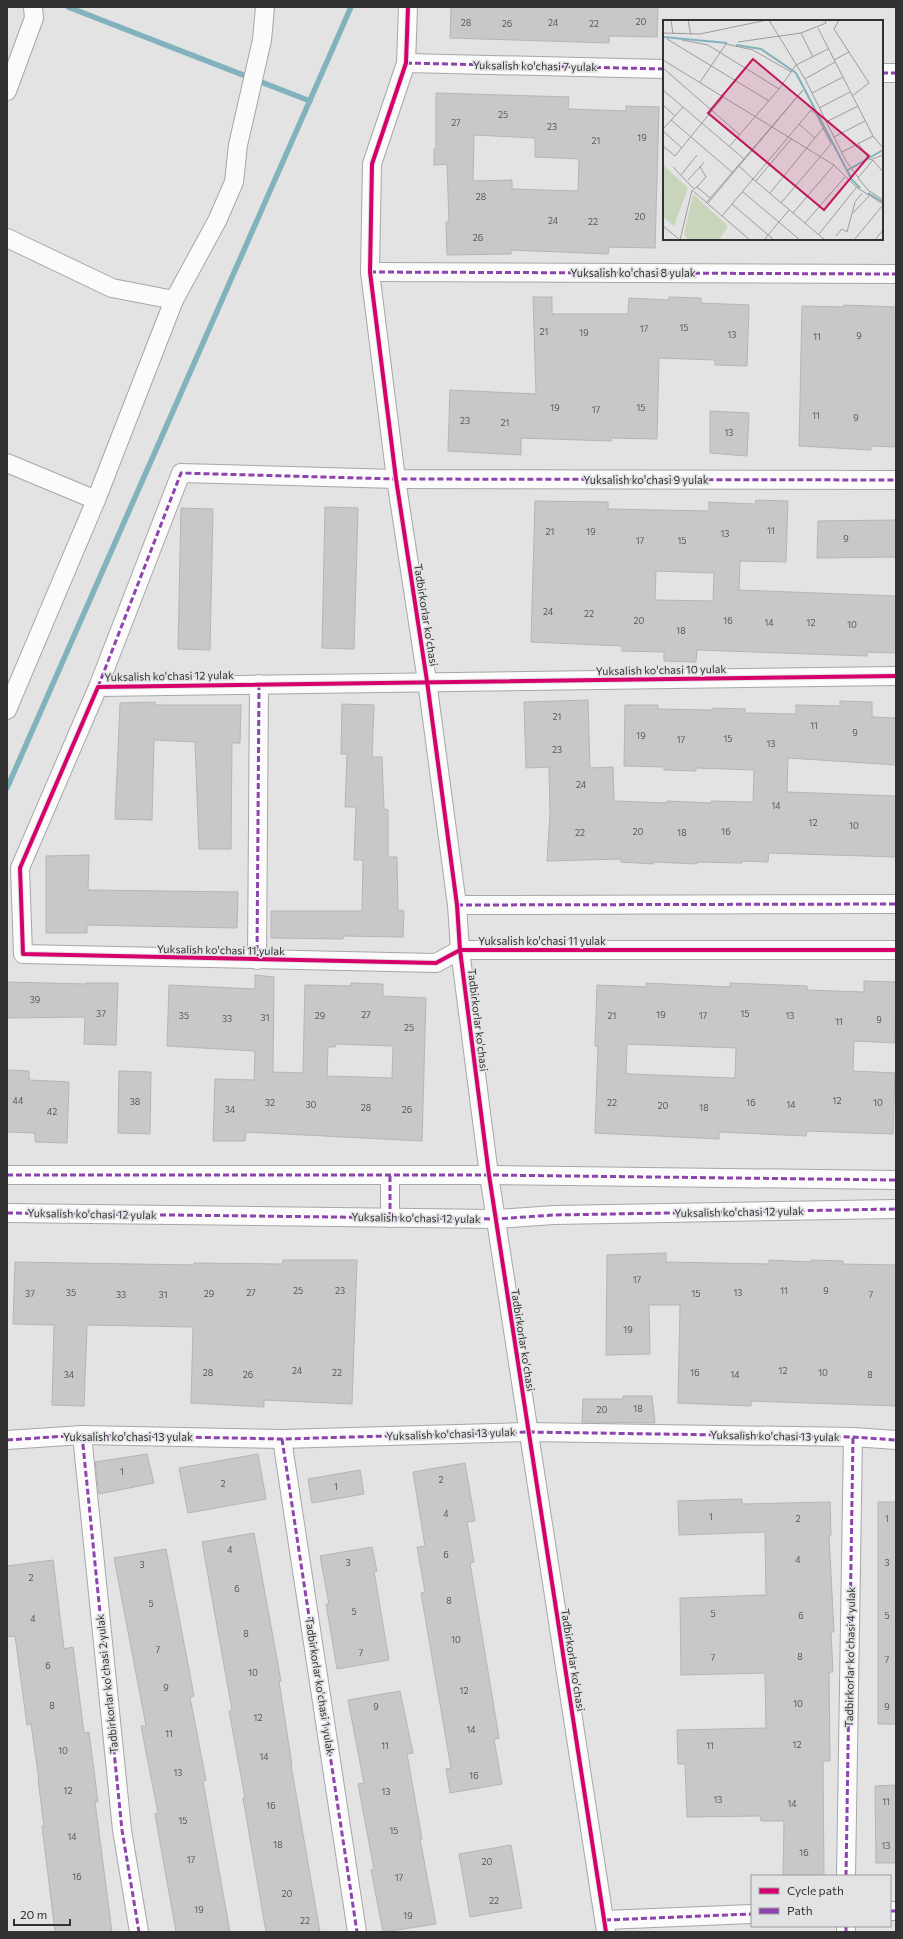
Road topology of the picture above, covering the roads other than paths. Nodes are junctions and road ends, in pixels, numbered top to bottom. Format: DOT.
graph roads {
  1 [pos="33,7"];
  2 [pos="265,7"];
  3 [pos="408,7"];
  4 [pos="406,64"];
  5 [pos="663,69"];
  6 [pos="883,73"];
  7 [pos="896,73"];
  8 [pos="7,90"];
  9 [pos="7,238"];
  10 [pos="370,272"];
  11 [pos="896,274"];
  12 [pos="174,300"];
  13 [pos="7,463"];
  14 [pos="396,479"];
  15 [pos="896,480"];
  16 [pos="96,500"];
  17 [pos="896,676"];
  18 [pos="427,681"];
  19 [pos="259,684"];
  20 [pos="98,687"];
  21 [pos="8,704"];
  22 [pos="896,904"];
  23 [pos="457,905"];
  24 [pos="460,950"];
  25 [pos="896,950"];
  26 [pos="23,954"];
  27 [pos="257,960"];
  28 [pos="7,1175"];
  29 [pos="390,1175"];
  30 [pos="489,1175"];
  31 [pos="896,1180"];
  32 [pos="896,1209"];
  33 [pos="7,1213"];
  34 [pos="390,1218"];
  35 [pos="496,1219"];
  36 [pos="528,1432"];
  37 [pos="82,1435"];
  38 [pos="853,1437"];
  39 [pos="282,1439"];
  40 [pos="7,1440"];
  41 [pos="896,1440"];
  42 [pos="846,1875"];
  43 [pos="751,1914"];
  44 [pos="606,1926"];
  45 [pos="139,1932"];
  46 [pos="357,1932"];
  1 -- 8 [label="street"];
  2 -- 12 [label="street"];
  3 -- 4 [label="street, Tadbirkorlar ko'chasi"];
  4 -- 5 [label="street, Yuksalish ko'chasi 7 yulak"];
  4 -- 10 [label="street, Tadbirkorlar ko'chasi"];
  6 -- 7 [label="street"];
  9 -- 12 [label="street"];
  10 -- 11 [label="street, Yuksalish ko'chasi 8 yulak"];
  10 -- 14 [label="street, Tadbirkorlar ko'chasi"];
  12 -- 16 [label="street"];
  13 -- 16 [label="street"];
  14 -- 15 [label="street, Yuksalish ko'chasi 9 yulak"];
  14 -- 18 [label="street, Tadbirkorlar ko'chasi"];
  14 -- 20 [label="street, Yuksalish ko'chasi 12 yulak"];
  16 -- 21 [label="street"];
  17 -- 18 [label="street, Yuksalish ko'chasi 10 yulak"];
  18 -- 19 [label="street, Yuksalish ko'chasi 12 yulak"];
  18 -- 23 [label="street, Tadbirkorlar ko'chasi"];
  19 -- 20 [label="street, Yuksalish ko'chasi 12 yulak"];
  19 -- 27 [label="street"];
  20 -- 26 [label="street, Yuksalish ko'chasi 12 yulak"];
  22 -- 23 [label="street"];
  23 -- 24 [label="street, Tadbirkorlar ko'chasi"];
  24 -- 25 [label="street, Yuksalish ko'chasi 11 yulak"];
  24 -- 27 [label="street, Yuksalish ko'chasi 11 yulak"];
  24 -- 30 [label="street, Tadbirkorlar ko'chasi"];
  26 -- 27 [label="street, Yuksalish ko'chasi 11 yulak"];
  28 -- 29 [label="street"];
  29 -- 30 [label="street"];
  29 -- 34 [label="street"];
  30 -- 31 [label="street"];
  30 -- 35 [label="street, Tadbirkorlar ko'chasi"];
  32 -- 35 [label="street, Yuksalish ko'chasi 12 yulak"];
  33 -- 34 [label="street, Yuksalish ko'chasi 12 yulak"];
  34 -- 35 [label="street, Yuksalish ko'chasi 12 yulak"];
  35 -- 36 [label="street, Tadbirkorlar ko'chasi"];
  36 -- 38 [label="street, Yuksalish ko'chasi 13 yulak"];
  36 -- 39 [label="street, Yuksalish ko'chasi 13 yulak"];
  36 -- 44 [label="street, Tadbirkorlar ko'chasi"];
  37 -- 39 [label="street, Yuksalish ko'chasi 13 yulak"];
  37 -- 40 [label="street, Yuksalish ko'chasi 13 yulak"];
  37 -- 45 [label="street, Tadbirkorlar ko'chasi 2 yulak"];
  38 -- 41 [label="street, Yuksalish ko'chasi 13 yulak"];
  38 -- 42 [label="street, Tadbirkorlar ko'chasi 4 yulak"];
  39 -- 46 [label="street, Tadbirkorlar ko'chasi 1 yulak"];
  43 -- 44 [label="street"];
}
